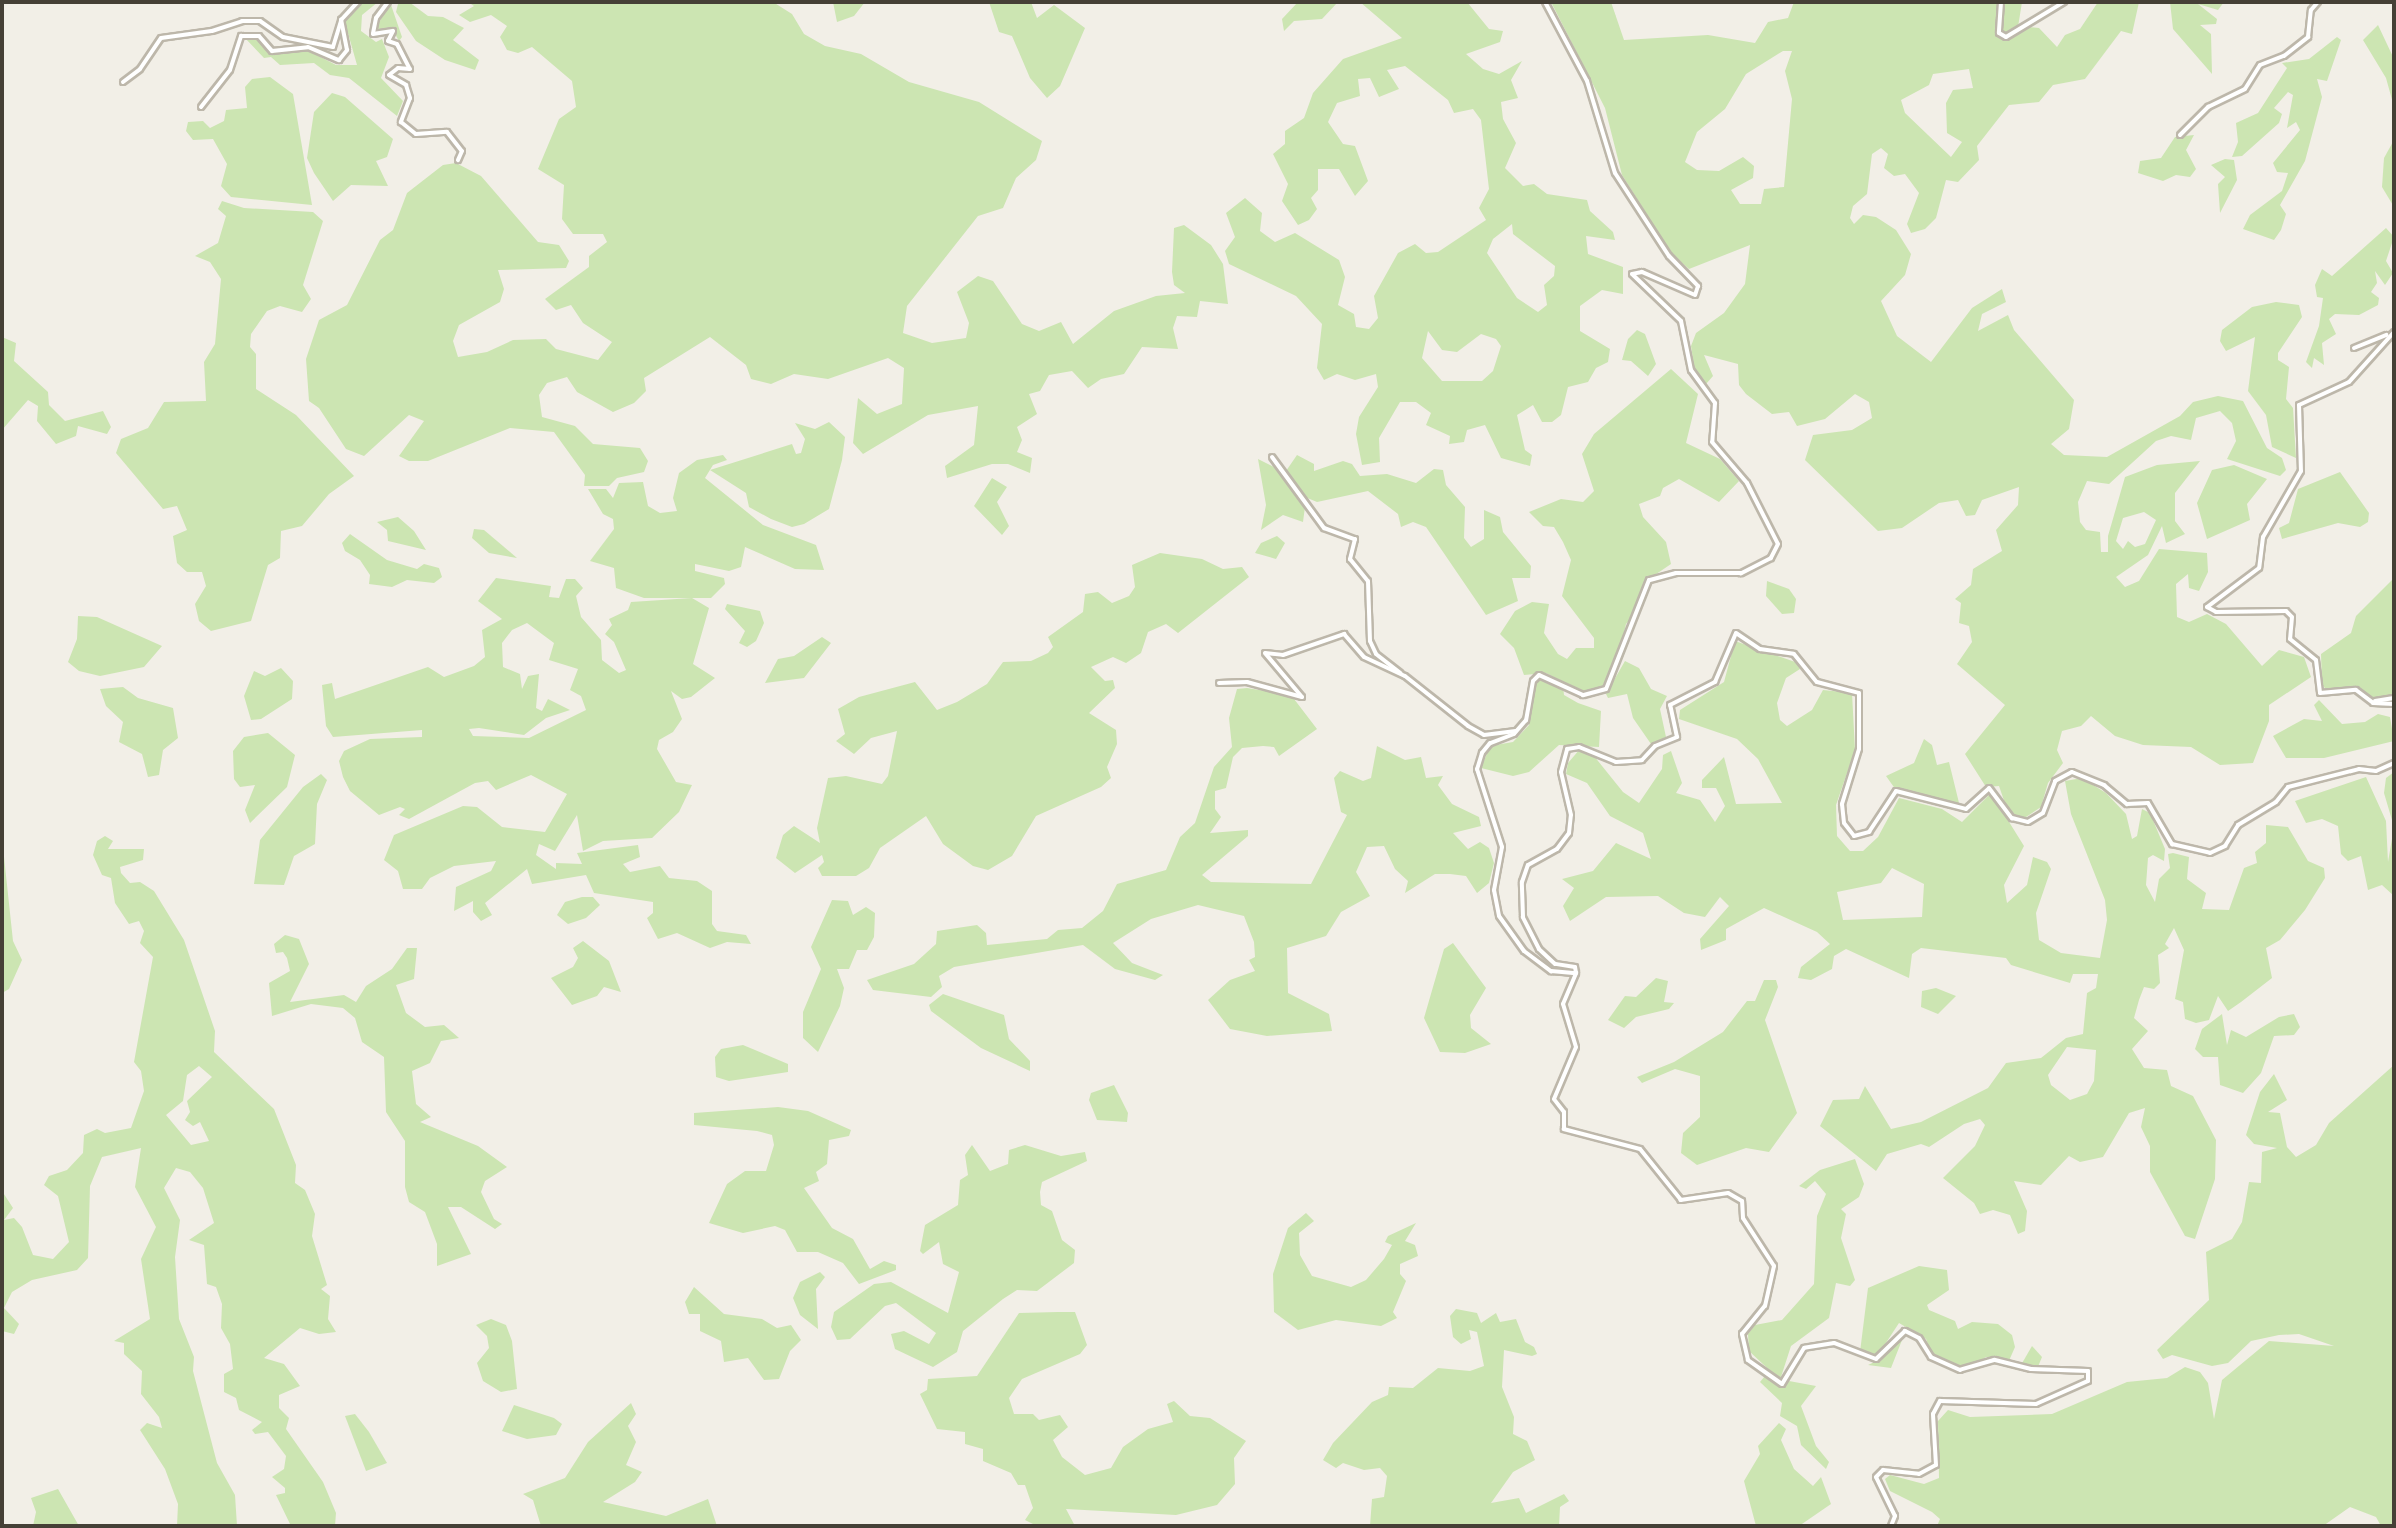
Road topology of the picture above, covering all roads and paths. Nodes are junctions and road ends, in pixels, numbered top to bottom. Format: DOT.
graph roads {
  1 [pos="358,2"];
  2 [pos="388,2"];
  3 [pos="1545,2"];
  4 [pos="2001,2"];
  5 [pos="2064,2"];
  6 [pos="2318,2"];
  7 [pos="341,20"];
  8 [pos="123,82"];
  9 [pos="201,107"];
  10 [pos="2180,135"];
  11 [pos="458,160"];
  12 [pos="2392,333"];
  13 [pos="2354,348"];
  14 [pos="1272,457"];
  15 [pos="1405,676"];
  16 [pos="1219,683"];
  17 [pos="2394,701"];
  18 [pos="1518,730"];
  19 [pos="2394,763"];
  20 [pos="1576,973"];
  21 [pos="1891,1526"];
  1 -- 7 [label="street"];
  2 -- 11 [label="street"];
  3 -- 18 [label="street"];
  4 -- 5 [label="street"];
  6 -- 10 [label="street"];
  7 -- 8 [label="street"];
  7 -- 9 [label="street"];
  12 -- 13 [label="street"];
  12 -- 17 [label="street"];
  14 -- 15 [label="street"];
  15 -- 16 [label="street"];
  15 -- 18 [label="street"];
  18 -- 20 [label="street"];
  19 -- 20 [label="street"];
  20 -- 21 [label="street"];
}
